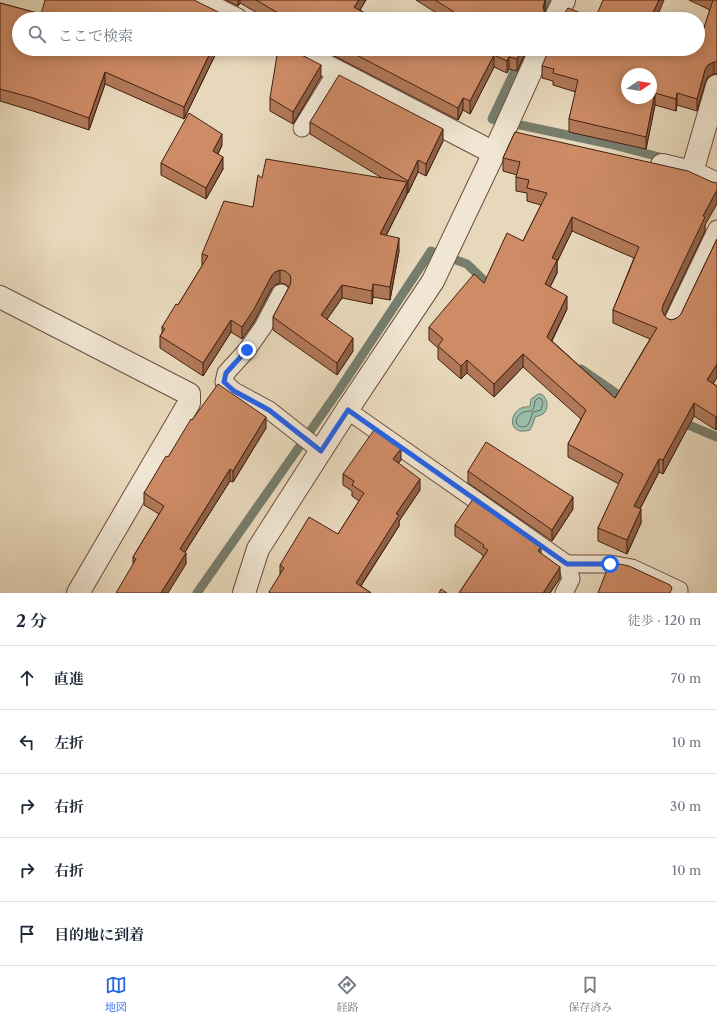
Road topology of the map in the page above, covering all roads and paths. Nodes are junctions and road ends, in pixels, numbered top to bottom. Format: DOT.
graph roads {
  1 [pos="564,0"];
  2 [pos="202,1"];
  3 [pos="223,12"];
  4 [pos="558,12"];
  5 [pos="308,56"];
  6 [pos="538,56"];
  7 [pos="337,71"];
  8 [pos="717,86"];
  9 [pos="302,128"];
  10 [pos="504,130"];
  11 [pos="527,135"];
  12 [pos="494,153"];
  13 [pos="640,160"];
  14 [pos="692,172"];
  15 [pos="717,184"];
  16 [pos="717,229"];
  17 [pos="281,293"];
  18 [pos="0,298"];
  19 [pos="672,323"];
  20 [pos="348,410"];
  21 [pos="321,451"];
  22 [pos="567,564"];
  23 [pos="78,593"];
  24 [pos="244,593"];
  25 [pos="564,593"];
  26 [pos="679,593"];
  1 -- 4 [label="street"];
  2 -- 3 [label="street"];
  5 -- 7 [label="street"];
  6 -- 10 [label="street"];
  7 -- 9 [label="lane"];
  7 -- 12 [label="street"];
  8 -- 14 [label="street"];
  10 -- 11 [label="street"];
  10 -- 12 [label="street"];
  12 -- 20 [label="street"];
  13 -- 14 [label="street"];
  14 -- 15 [label="street"];
  16 -- 19 [label="lane"];
  17 -- 21 [label="lane"];
  18 -- 23 [label="street"];
  20 -- 21 [label="street"];
  20 -- 22 [label="lane"];
  21 -- 24 [label="street"];
  22 -- 25 [label="lane"];
  22 -- 26 [label="lane"];
}
